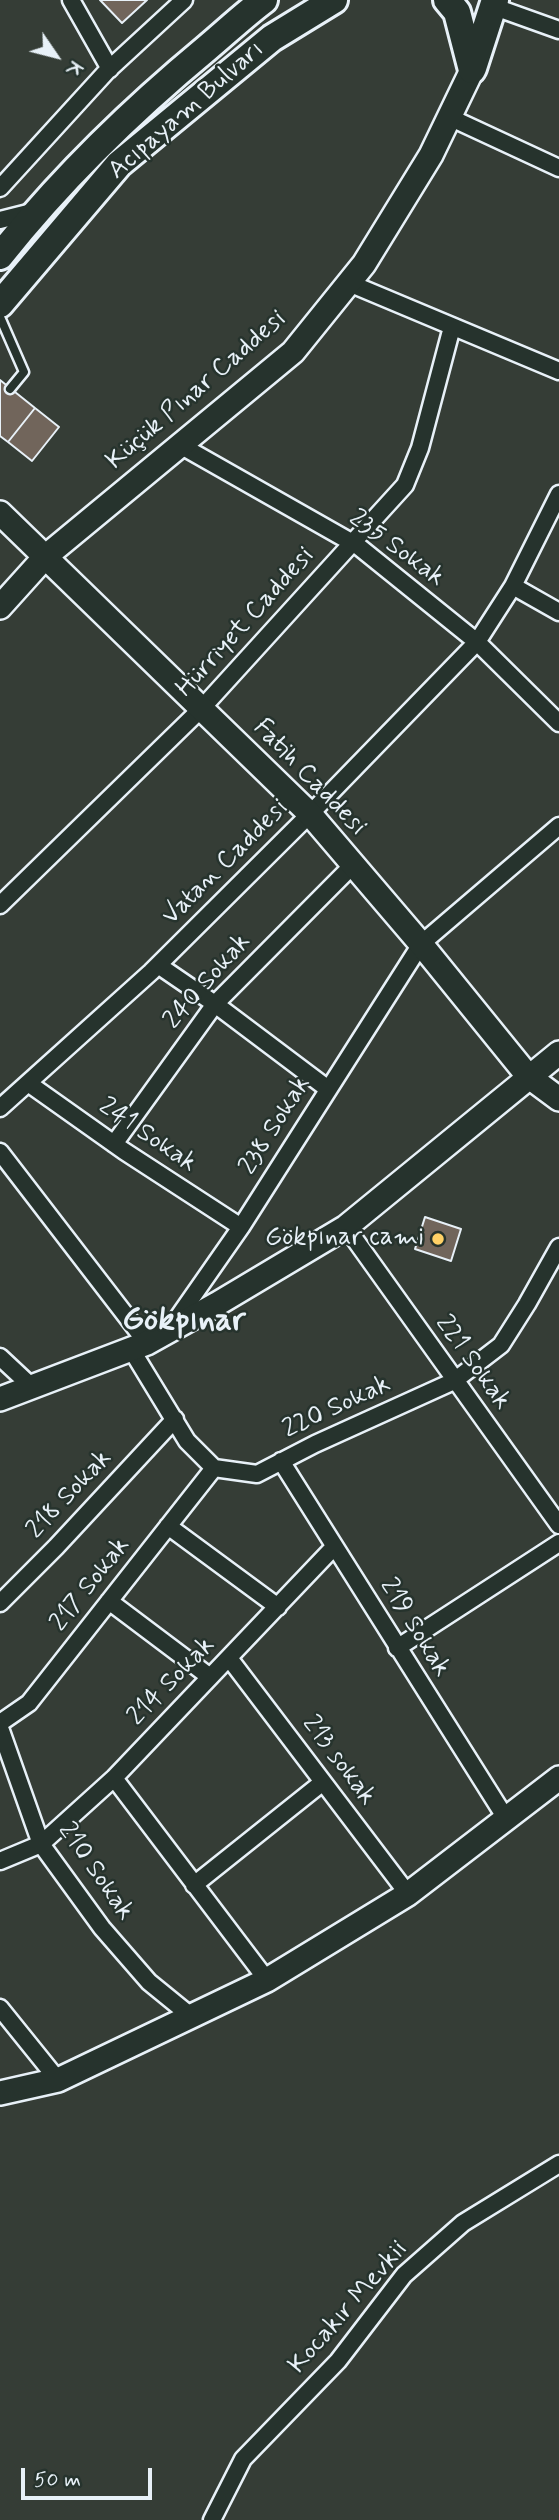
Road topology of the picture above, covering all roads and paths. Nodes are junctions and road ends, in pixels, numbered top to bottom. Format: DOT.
graph roads {
  1 [pos="71,0"];
  2 [pos="184,0"];
  3 [pos="264,0"];
  4 [pos="334,0"];
  5 [pos="447,0"];
  6 [pos="493,3"];
  7 [pos="559,30"];
  8 [pos="110,69"];
  9 [pos="472,70"];
  10 [pos="449,117"];
  11 [pos="559,168"];
  12 [pos="0,188"];
  13 [pos="36,211"];
  14 [pos="0,220"];
  15 [pos="0,256"];
  16 [pos="349,284"];
  17 [pos="0,304"];
  18 [pos="0,317"];
  19 [pos="452,327"];
  20 [pos="559,371"];
  21 [pos="10,388"];
  22 [pos="180,445"];
  23 [pos="559,494"];
  24 [pos="0,513"];
  25 [pos="352,543"];
  26 [pos="45,557"];
  27 [pos="513,586"];
  28 [pos="0,607"];
  29 [pos="559,612"];
  30 [pos="477,642"];
  31 [pos="202,708"];
  32 [pos="559,723"];
  33 [pos="310,814"];
  34 [pos="559,826"];
  35 [pos="353,865"];
  36 [pos="0,905"];
  37 [pos="421,944"];
  38 [pos="158,965"];
  39 [pos="215,1004"];
  40 [pos="559,1053"];
  41 [pos="528,1076"];
  42 [pos="28,1083"];
  43 [pos="328,1089"];
  44 [pos="559,1099"];
  45 [pos="0,1108"];
  46 [pos="114,1144"];
  47 [pos="0,1152"];
  48 [pos="241,1227"];
  49 [pos="346,1227"];
  50 [pos="559,1247"];
  51 [pos="168,1331"];
  52 [pos="139,1346"];
  53 [pos="0,1357"];
  54 [pos="454,1381"];
  55 [pos="31,1386"];
  56 [pos="0,1399"];
  57 [pos="175,1419"];
  58 [pos="281,1461"];
  59 [pos="214,1468"];
  60 [pos="559,1525"];
  61 [pos="168,1526"];
  62 [pos="559,1544"];
  63 [pos="334,1548"];
  64 [pos="109,1601"];
  65 [pos="0,1603"];
  66 [pos="278,1607"];
  67 [pos="397,1648"];
  68 [pos="229,1658"];
  69 [pos="211,1677"];
  70 [pos="0,1726"];
  71 [pos="114,1778"];
  72 [pos="559,1778"];
  73 [pos="323,1782"];
  74 [pos="507,1821"];
  75 [pos="41,1844"];
  76 [pos="0,1861"];
  77 [pos="194,1885"];
  78 [pos="408,1894"];
  79 [pos="267,1980"];
  80 [pos="0,2008"];
  81 [pos="192,2017"];
  82 [pos="58,2080"];
  83 [pos="0,2093"];
  84 [pos="559,2164"];
  85 [pos="212,2520"];
  1 -- 8 [label="street"];
  2 -- 8 [label="street"];
  3 -- 13 [label="main road, Acıpayam Bulvarı"];
  4 -- 17 [label="main road, Acıpayam Bulvarı"];
  5 -- 9 [label="main road"];
  6 -- 7 [label="street"];
  6 -- 9 [label="main road"];
  8 -- 12 [label="street"];
  9 -- 10 [label="street, Küçük Pınar Caddesi"];
  10 -- 11 [label="street"];
  10 -- 16 [label="street, Küçük Pınar Caddesi"];
  13 -- 14 [label="street"];
  13 -- 15 [label="main road, Acıpayam Bulvarı"];
  16 -- 19 [label="street"];
  16 -- 22 [label="street, Küçük Pınar Caddesi"];
  18 -- 21 [label="lane"];
  19 -- 20 [label="street"];
  19 -- 25 [label="street, Hürriyet Caddesi"];
  22 -- 25 [label="street, 235 Sokak"];
  22 -- 26 [label="street, Küçük Pınar Caddesi"];
  23 -- 27 [label="street, Vatan Caddesi"];
  24 -- 26 [label="street, Fatih Caddesi"];
  25 -- 30 [label="street, 235 Sokak"];
  25 -- 31 [label="street, Hürriyet Caddesi"];
  26 -- 28 [label="street, Küçük Pınar Caddesi"];
  26 -- 31 [label="street, Fatih Caddesi"];
  27 -- 29 [label="street"];
  27 -- 30 [label="street, Vatan Caddesi"];
  30 -- 32 [label="street, 235 Sokak"];
  30 -- 33 [label="street, Vatan Caddesi"];
  31 -- 33 [label="street, Fatih Caddesi"];
  31 -- 36 [label="street, Hürriyet Caddesi"];
  33 -- 35 [label="street, Fatih Caddesi"];
  33 -- 38 [label="street, Vatan Caddesi"];
  34 -- 37 [label="street, 238 Sokak"];
  35 -- 37 [label="street, Fatih Caddesi"];
  35 -- 39 [label="street, 240 Sokak"];
  37 -- 41 [label="street, Fatih Caddesi"];
  37 -- 43 [label="street, 238 Sokak"];
  38 -- 39 [label="street"];
  38 -- 42 [label="street, Vatan Caddesi"];
  39 -- 43 [label="street"];
  39 -- 46 [label="street, 240 Sokak"];
  40 -- 41 [label="street"];
  41 -- 44 [label="street, Fatih Caddesi"];
  41 -- 49 [label="street"];
  42 -- 45 [label="street, Vatan Caddesi"];
  42 -- 46 [label="street, 241 Sokak"];
  43 -- 48 [label="street, 238 Sokak"];
  46 -- 48 [label="street, 241 Sokak"];
  47 -- 52 [label="street"];
  48 -- 51 [label="street, 238 Sokak"];
  49 -- 51 [label="street"];
  49 -- 54 [label="street, 221 Sokak"];
  50 -- 54 [label="street, 220 Sokak"];
  51 -- 52 [label="street"];
  52 -- 55 [label="street"];
  52 -- 57 [label="street"];
  53 -- 55 [label="street"];
  54 -- 58 [label="street, 220 Sokak"];
  54 -- 60 [label="street, 221 Sokak"];
  55 -- 56 [label="street"];
  57 -- 59 [label="street"];
  57 -- 65 [label="street, 218 Sokak"];
  58 -- 59 [label="street, 220 Sokak"];
  58 -- 63 [label="street, 219 Sokak"];
  59 -- 61 [label="street, 217 Sokak"];
  61 -- 64 [label="street, 217 Sokak"];
  61 -- 66 [label="street"];
  62 -- 67 [label="street"];
  63 -- 66 [label="street, 214 Sokak"];
  63 -- 67 [label="street, 219 Sokak"];
  64 -- 69 [label="street"];
  64 -- 70 [label="street, 217 Sokak"];
  66 -- 68 [label="street, 214 Sokak"];
  67 -- 74 [label="street, 219 Sokak"];
  68 -- 69 [label="street, 214 Sokak"];
  68 -- 73 [label="street, 213 sokak"];
  69 -- 71 [label="street, 214 Sokak"];
  70 -- 75 [label="street, 210 Sokak"];
  71 -- 75 [label="street, 214 Sokak"];
  71 -- 77 [label="street"];
  72 -- 74 [label="street"];
  73 -- 77 [label="street"];
  73 -- 78 [label="street, 213 sokak"];
  74 -- 78 [label="street"];
  75 -- 76 [label="street, 214 Sokak"];
  75 -- 81 [label="street, 210 Sokak"];
  77 -- 79 [label="street"];
  78 -- 79 [label="street"];
  79 -- 81 [label="street"];
  80 -- 82 [label="street"];
  81 -- 82 [label="street"];
  82 -- 83 [label="street"];
  84 -- 85 [label="street, Kocakır Mevkii"];
}
